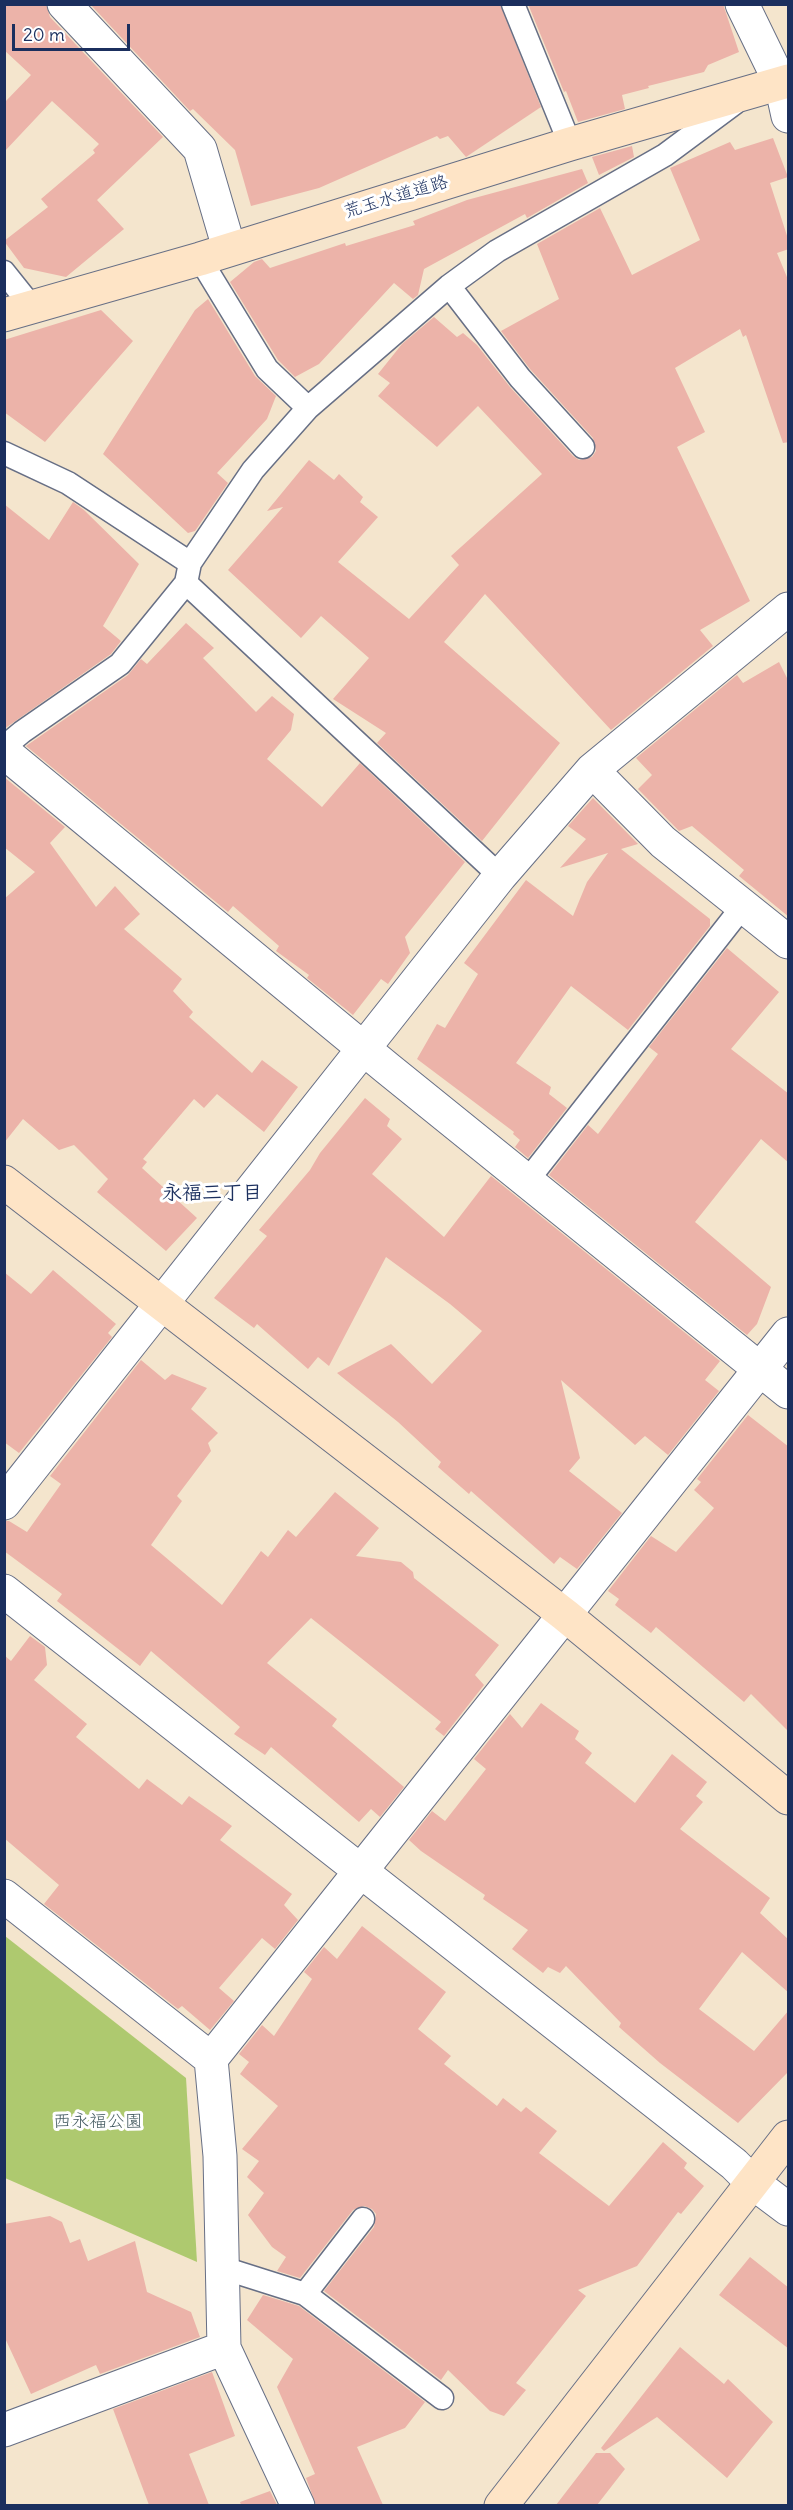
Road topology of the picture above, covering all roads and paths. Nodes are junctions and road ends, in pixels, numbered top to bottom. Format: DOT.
graph roads {
  1 [pos="64,4"];
  2 [pos="513,4"];
  3 [pos="742,4"];
  4 [pos="785,82"];
  5 [pos="746,95"];
  6 [pos="789,116"];
  7 [pos="570,144"];
  8 [pos="214,254"];
  9 [pos="4,272"];
  10 [pos="449,286"];
  11 [pos="18,311"];
  12 [pos="308,408"];
  13 [pos="582,447"];
  14 [pos="4,453"];
  15 [pos="188,573"];
  16 [pos="789,609"];
  17 [pos="4,747"];
  18 [pos="4,752"];
  19 [pos="592,771"];
  20 [pos="500,876"];
  21 [pos="743,906"];
  22 [pos="789,942"];
  23 [pos="363,1047"];
  24 [pos="527,1181"];
  25 [pos="4,1182"];
  26 [pos="162,1302"];
  27 [pos="789,1334"];
  28 [pos="759,1369"];
  29 [pos="789,1392"];
  30 [pos="4,1503"];
  31 [pos="4,1591"];
  32 [pos="565,1616"];
  33 [pos="789,1798"];
  34 [pos="361,1872"];
  35 [pos="4,1896"];
  36 [pos="211,2059"];
  37 [pos="789,2137"];
  38 [pos="752,2182"];
  39 [pos="789,2209"];
  40 [pos="363,2219"];
  41 [pos="223,2268"];
  42 [pos="305,2294"];
  43 [pos="224,2349"];
  44 [pos="442,2398"];
  45 [pos="4,2430"];
  46 [pos="298,2505"];
  47 [pos="501,2505"];
  1 -- 8 [label="street"];
  2 -- 7 [label="lane"];
  3 -- 4 [label="street"];
  4 -- 5 [label="street, 荒玉水道道路"];
  4 -- 6 [label="street"];
  5 -- 7 [label="street, 荒玉水道道路"];
  5 -- 10 [label="lane"];
  7 -- 8 [label="street, 荒玉水道道路"];
  8 -- 11 [label="street, 荒玉水道道路"];
  8 -- 12 [label="lane"];
  9 -- 11 [label="lane"];
  10 -- 12 [label="lane"];
  10 -- 13 [label="lane"];
  12 -- 15 [label="lane"];
  14 -- 15 [label="lane"];
  15 -- 17 [label="lane"];
  15 -- 20 [label="lane"];
  16 -- 19 [label="street"];
  18 -- 23 [label="street"];
  19 -- 20 [label="street"];
  19 -- 21 [label="street"];
  20 -- 23 [label="street"];
  21 -- 22 [label="street"];
  21 -- 24 [label="lane"];
  23 -- 24 [label="street"];
  23 -- 26 [label="street"];
  24 -- 28 [label="street"];
  25 -- 26 [label="street"];
  26 -- 30 [label="street"];
  26 -- 32 [label="street"];
  27 -- 28 [label="street"];
  28 -- 29 [label="street"];
  28 -- 32 [label="street"];
  31 -- 34 [label="street"];
  32 -- 33 [label="street"];
  32 -- 34 [label="street"];
  34 -- 36 [label="street"];
  34 -- 38 [label="street"];
  35 -- 36 [label="street"];
  36 -- 41 [label="street"];
  37 -- 38 [label="street"];
  38 -- 39 [label="street"];
  38 -- 47 [label="street"];
  40 -- 42 [label="lane"];
  41 -- 42 [label="lane"];
  41 -- 43 [label="street"];
  42 -- 44 [label="lane"];
  43 -- 45 [label="street"];
  43 -- 46 [label="street"];
}
